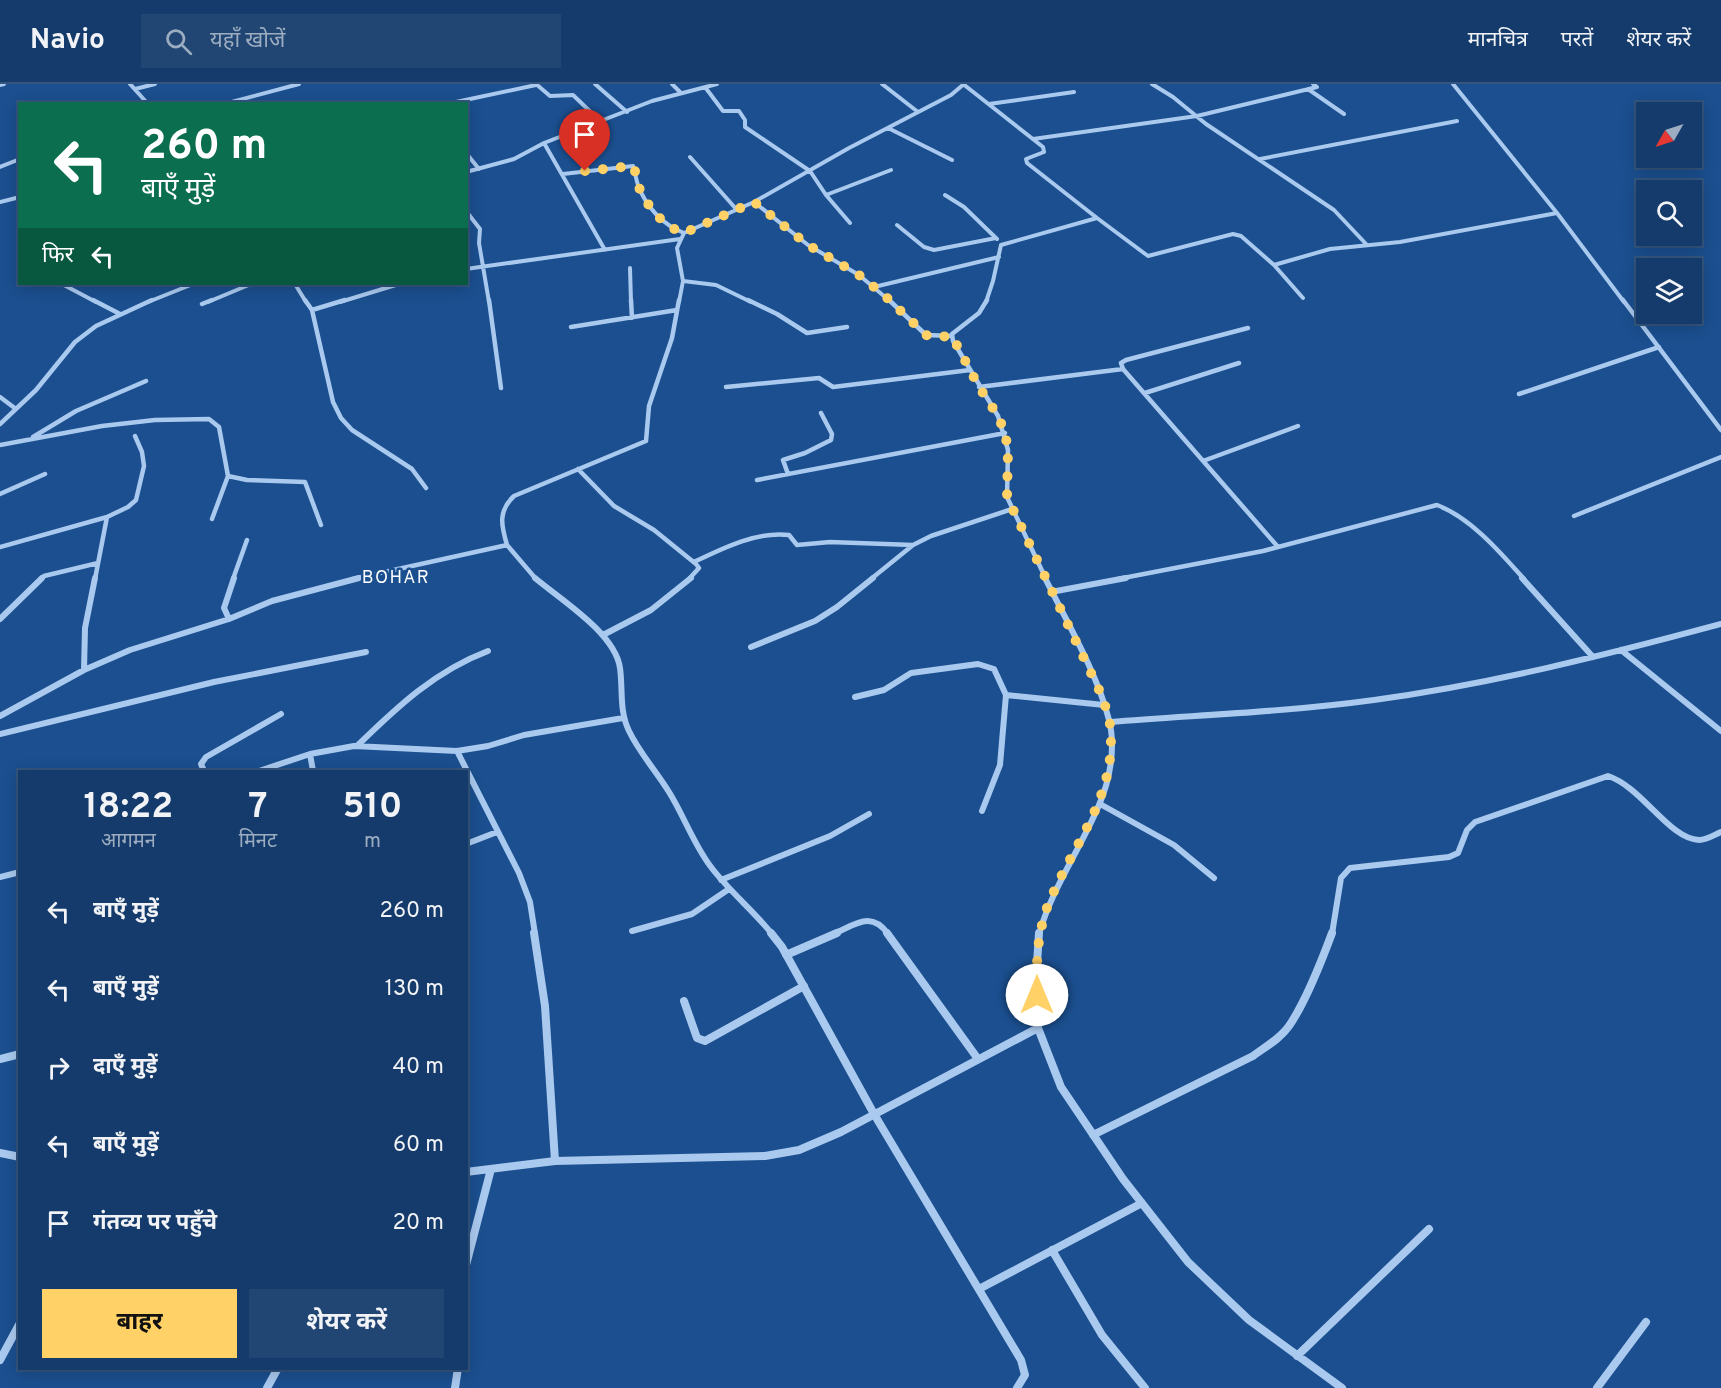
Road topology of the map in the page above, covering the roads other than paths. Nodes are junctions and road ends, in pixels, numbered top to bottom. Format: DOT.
graph roads {
  1 [pos="130,84"];
  2 [pos="155,84"];
  3 [pos="299,84"];
  4 [pos="536,84"];
  5 [pos="595,84"];
  6 [pos="672,84"];
  7 [pos="717,84"];
  8 [pos="882,84"];
  9 [pos="963,84"];
  10 [pos="1152,84"];
  11 [pos="1313,84"];
  12 [pos="1453,84"];
  13 [pos="705,87"];
  14 [pos="135,89"];
  15 [pos="1308,89"];
  16 [pos="1074,92"];
  17 [pos="681,93"];
  18 [pos="146,102"];
  19 [pos="232,102"];
  20 [pos="456,102"];
  21 [pos="989,104"];
  22 [pos="627,112"];
  23 [pos="918,112"];
  24 [pos="1344,114"];
  25 [pos="1197,116"];
  26 [pos="1457,121"];
  27 [pos="601,122"];
  28 [pos="888,128"];
  29 [pos="1033,139"];
  30 [pos="544,143"];
  31 [pos="468,155"];
  32 [pos="690,157"];
  33 [pos="1260,159"];
  34 [pos="18,160"];
  35 [pos="952,160"];
  36 [pos="0,167"];
  37 [pos="479,169"];
  38 [pos="891,170"];
  39 [pos="810,171"];
  40 [pos="468,172"];
  41 [pos="563,174"];
  42 [pos="826,195"];
  43 [pos="945,195"];
  44 [pos="18,197"];
  45 [pos="0,202"];
  46 [pos="754,202"];
  47 [pos="737,210"];
  48 [pos="1557,213"];
  49 [pos="468,214"];
  50 [pos="1097,218"];
  51 [pos="850,223"];
  52 [pos="897,225"];
  53 [pos="684,233"];
  54 [pos="996,238"];
  55 [pos="680,239"];
  56 [pos="1001,245"];
  57 [pos="1367,245"];
  58 [pos="605,250"];
  59 [pos="999,257"];
  60 [pos="1275,265"];
  61 [pos="484,266"];
  62 [pos="630,268"];
  63 [pos="468,269"];
  64 [pos="683,280"];
  65 [pos="64,285"];
  66 [pos="191,285"];
  67 [pos="249,285"];
  68 [pos="296,285"];
  69 [pos="396,285"];
  70 [pos="874,287"];
  71 [pos="1303,298"];
  72 [pos="202,304"];
  73 [pos="312,310"];
  74 [pos="677,310"];
  75 [pos="120,314"];
  76 [pos="632,318"];
  77 [pos="571,327"];
  78 [pos="846,327"];
  79 [pos="1248,328"];
  80 [pos="952,336"];
  81 [pos="1659,347"];
  82 [pos="1239,363"];
  83 [pos="1124,369"];
  84 [pos="970,370"];
  85 [pos="146,381"];
  86 [pos="726,387"];
  87 [pos="979,387"];
  88 [pos="501,388"];
  89 [pos="1145,393"];
  90 [pos="1519,394"];
  91 [pos="0,397"];
  92 [pos="16,409"];
  93 [pos="821,413"];
  94 [pos="0,424"];
  95 [pos="1298,426"];
  96 [pos="1721,430"];
  97 [pos="1005,433"];
  98 [pos="135,436"];
  99 [pos="30,439"];
  100 [pos="0,445"];
  101 [pos="1721,457"];
  102 [pos="1203,461"];
  103 [pos="578,469"];
  104 [pos="45,474"];
  105 [pos="788,474"];
  106 [pos="228,476"];
  107 [pos="757,480"];
  108 [pos="426,488"];
  109 [pos="0,494"];
  110 [pos="1012,509"];
  111 [pos="1574,516"];
  112 [pos="107,517"];
  113 [pos="212,519"];
  114 [pos="321,525"];
  115 [pos="247,540"];
  116 [pos="507,545"];
  117 [pos="912,545"];
  118 [pos="0,547"];
  119 [pos="1278,547"];
  120 [pos="694,562"];
  121 [pos="98,563"];
  122 [pos="1051,592"];
  123 [pos="0,619"];
  124 [pos="229,619"];
  125 [pos="1721,624"];
  126 [pos="603,635"];
  127 [pos="751,647"];
  128 [pos="1621,650"];
  129 [pos="488,651"];
  130 [pos="366,652"];
  131 [pos="1593,657"];
  132 [pos="84,670"];
  133 [pos="1006,695"];
  134 [pos="855,697"];
  135 [pos="1104,705"];
  136 [pos="281,714"];
  137 [pos="0,716"];
  138 [pos="623,718"];
  139 [pos="1110,722"];
  140 [pos="1721,731"];
  141 [pos="0,734"];
  142 [pos="357,746"];
  143 [pos="457,751"];
  144 [pos="310,754"];
  145 [pos="204,770"];
  146 [pos="262,770"];
  147 [pos="313,770"];
  148 [pos="466,770"];
  149 [pos="468,774"];
  150 [pos="1100,804"];
  151 [pos="982,811"];
  152 [pos="869,814"];
  153 [pos="496,832"];
  154 [pos="1721,832"];
  155 [pos="468,843"];
  156 [pos="18,872"];
  157 [pos="0,877"];
  158 [pos="1214,878"];
  159 [pos="722,880"];
  160 [pos="729,889"];
  161 [pos="632,931"];
  162 [pos="786,955"];
  163 [pos="804,986"];
  164 [pos="684,1001"];
  165 [pos="1038,1028"];
  166 [pos="18,1054"];
  167 [pos="0,1059"];
  168 [pos="978,1059"];
  169 [pos="874,1113"];
  170 [pos="1094,1135"];
  171 [pos="0,1153"];
  172 [pos="18,1157"];
  173 [pos="555,1161"];
  174 [pos="491,1169"];
  175 [pos="468,1172"];
  176 [pos="1142,1203"];
  177 [pos="1429,1230"];
  178 [pos="1052,1250"];
  179 [pos="468,1257"];
  180 [pos="979,1289"];
  181 [pos="1646,1322"];
  182 [pos="18,1327"];
  183 [pos="1297,1356"];
  184 [pos="0,1360"];
  185 [pos="277,1370"];
  186 [pos="458,1370"];
  187 [pos="267,1388"];
  188 [pos="455,1388"];
  189 [pos="1017,1388"];
  190 [pos="1145,1388"];
  191 [pos="1342,1388"];
  192 [pos="1597,1388"];
  1 -- 14 [label="street"];
  2 -- 14 [label="street"];
  3 -- 19 [label="street"];
  4 -- 20 [label="street"];
  4 -- 27 [label="street"];
  5 -- 22 [label="street"];
  6 -- 17 [label="street"];
  7 -- 13 [label="street"];
  8 -- 23 [label="street"];
  9 -- 21 [label="street"];
  9 -- 23 [label="street"];
  10 -- 25 [label="street"];
  11 -- 15 [label="street"];
  12 -- 48 [label="street"];
  13 -- 17 [label="street"];
  13 -- 39 [label="street"];
  14 -- 18 [label="street"];
  15 -- 24 [label="street"];
  15 -- 25 [label="street"];
  16 -- 21 [label="street"];
  17 -- 22 [label="street"];
  21 -- 29 [label="street"];
  22 -- 27 [label="street"];
  23 -- 28 [label="street"];
  25 -- 29 [label="street"];
  25 -- 33 [label="street"];
  26 -- 33 [label="street"];
  27 -- 30 [label="street"];
  28 -- 35 [label="street"];
  28 -- 39 [label="street"];
  29 -- 50 [label="street"];
  30 -- 37 [label="street"];
  30 -- 41 [label="street"];
  31 -- 37 [label="street"];
  32 -- 47 [label="street"];
  33 -- 57 [label="street"];
  34 -- 36 [label="street"];
  37 -- 40 [label="street"];
  38 -- 42 [label="street"];
  39 -- 42 [label="street"];
  39 -- 46 [label="street"];
  41 -- 53 [label="street"];
  41 -- 58 [label="street"];
  42 -- 51 [label="street"];
  43 -- 54 [label="street"];
  44 -- 45 [label="street"];
  46 -- 47 [label="street"];
  46 -- 70 [label="street"];
  47 -- 53 [label="street"];
  48 -- 57 [label="street"];
  48 -- 81 [label="street"];
  49 -- 61 [label="street"];
  50 -- 56 [label="street"];
  50 -- 60 [label="street"];
  52 -- 54 [label="street"];
  53 -- 55 [label="street"];
  54 -- 56 [label="street"];
  55 -- 58 [label="street"];
  55 -- 64 [label="street"];
  56 -- 59 [label="street"];
  57 -- 60 [label="street"];
  58 -- 61 [label="street"];
  59 -- 70 [label="street"];
  59 -- 80 [label="street"];
  60 -- 71 [label="street"];
  61 -- 63 [label="street"];
  61 -- 88 [label="street"];
  62 -- 76 [label="street"];
  64 -- 74 [label="street"];
  64 -- 78 [label="street"];
  65 -- 75 [label="street"];
  66 -- 75 [label="street"];
  67 -- 72 [label="street"];
  68 -- 73 [label="street"];
  69 -- 73 [label="street"];
  70 -- 80 [label="street"];
  73 -- 108 [label="street"];
  74 -- 76 [label="street"];
  74 -- 103 [label="street"];
  75 -- 92 [label="street"];
  76 -- 77 [label="street"];
  79 -- 83 [label="street"];
  80 -- 84 [label="street"];
  81 -- 90 [label="street"];
  81 -- 96 [label="street"];
  82 -- 89 [label="street"];
  83 -- 87 [label="street"];
  83 -- 89 [label="street"];
  84 -- 86 [label="street"];
  84 -- 87 [label="street"];
  85 -- 99 [label="street"];
  87 -- 97 [label="street"];
  89 -- 102 [label="street"];
  91 -- 92 [label="street"];
  92 -- 94 [label="street"];
  93 -- 105 [label="street"];
  95 -- 102 [label="street"];
  97 -- 105 [label="street"];
  97 -- 110 [label="street"];
  98 -- 112 [label="street"];
  99 -- 100 [label="street"];
  99 -- 106 [label="street"];
  101 -- 111 [label="street"];
  102 -- 119 [label="street"];
  103 -- 116 [label="street"];
  103 -- 120 [label="street"];
  104 -- 109 [label="street"];
  105 -- 107 [label="street"];
  106 -- 113 [label="street"];
  106 -- 114 [label="street"];
  110 -- 117 [label="street"];
  110 -- 122 [label="street"];
  112 -- 118 [label="street"];
  112 -- 121 [label="street"];
  115 -- 124 [label="street"];
  116 -- 124 [label="street"];
  116 -- 126 [label="street"];
  117 -- 120 [label="street"];
  117 -- 127 [label="street"];
  119 -- 122 [label="street"];
  119 -- 131 [label="street"];
  120 -- 126 [label="street"];
  121 -- 123 [label="street"];
  121 -- 132 [label="street"];
  122 -- 135 [label="street"];
  124 -- 132 [label="street"];
  125 -- 128 [label="street"];
  126 -- 138 [label="street"];
  128 -- 131 [label="street"];
  128 -- 140 [label="street"];
  129 -- 142 [label="street"];
  130 -- 141 [label="street"];
  131 -- 139 [label="street"];
  132 -- 137 [label="street"];
  133 -- 134 [label="street"];
  133 -- 135 [label="street"];
  133 -- 151 [label="street"];
  135 -- 139 [label="street"];
  136 -- 145 [label="street"];
  138 -- 143 [label="street"];
  138 -- 159 [label="street"];
  139 -- 150 [label="street"];
  142 -- 143 [label="street"];
  142 -- 144 [label="street"];
  143 -- 148 [label="street"];
  144 -- 146 [label="street"];
  144 -- 147 [label="street"];
  149 -- 153 [label="street"];
  150 -- 158 [label="street"];
  150 -- 165 [label="street"];
  152 -- 159 [label="street"];
  153 -- 155 [label="street"];
  153 -- 173 [label="street"];
  154 -- 170 [label="street"];
  156 -- 157 [label="street"];
  159 -- 160 [label="street"];
  160 -- 161 [label="street"];
  160 -- 162 [label="street"];
  162 -- 163 [label="street"];
  162 -- 168 [label="street"];
  163 -- 164 [label="street"];
  163 -- 169 [label="street"];
  165 -- 168 [label="street"];
  165 -- 170 [label="street"];
  166 -- 167 [label="street"];
  168 -- 169 [label="street"];
  169 -- 173 [label="street"];
  169 -- 180 [label="street"];
  170 -- 176 [label="street"];
  171 -- 172 [label="street"];
  173 -- 174 [label="street"];
  174 -- 175 [label="street"];
  174 -- 179 [label="street"];
  176 -- 178 [label="street"];
  176 -- 183 [label="street"];
  177 -- 183 [label="street"];
  178 -- 180 [label="street"];
  178 -- 190 [label="street"];
  180 -- 189 [label="street"];
  181 -- 192 [label="street"];
  182 -- 184 [label="street"];
  183 -- 191 [label="street"];
  185 -- 187 [label="street"];
  186 -- 188 [label="street"];
}
